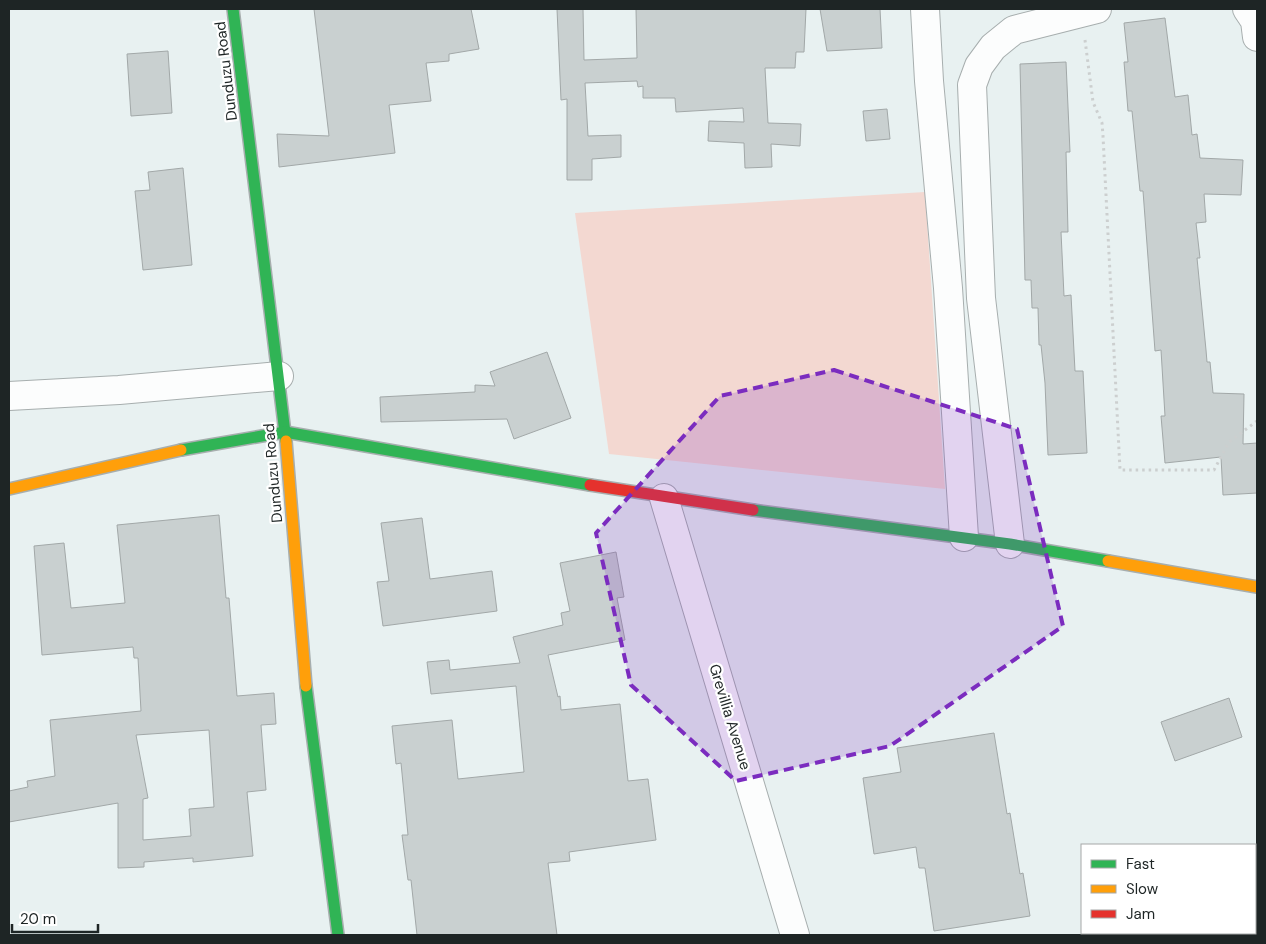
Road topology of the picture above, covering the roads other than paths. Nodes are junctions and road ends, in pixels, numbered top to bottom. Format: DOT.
graph roads {
  1 [pos="234,9"];
  2 [pos="925,9"];
  3 [pos="1247,9"];
  4 [pos="1090,11"];
  5 [pos="1257,37"];
  6 [pos="279,376"];
  7 [pos="9,396"];
  8 [pos="285,432"];
  9 [pos="9,489"];
  10 [pos="664,498"];
  11 [pos="964,537"];
  12 [pos="1010,544"];
  13 [pos="1257,587"];
  14 [pos="338,935"];
  15 [pos="795,935"];
  1 -- 6 [label="street, Dunduzu Road"];
  2 -- 11 [label="street"];
  3 -- 5 [label="street"];
  4 -- 12 [label="street"];
  6 -- 7 [label="street"];
  6 -- 8 [label="street, Dunduzu Road"];
  8 -- 9 [label="street"];
  8 -- 10 [label="street"];
  8 -- 14 [label="street, Dunduzu Road"];
  10 -- 11 [label="street"];
  10 -- 15 [label="street, Grevillia Avenue"];
  11 -- 12 [label="street"];
  12 -- 13 [label="street"];
}
